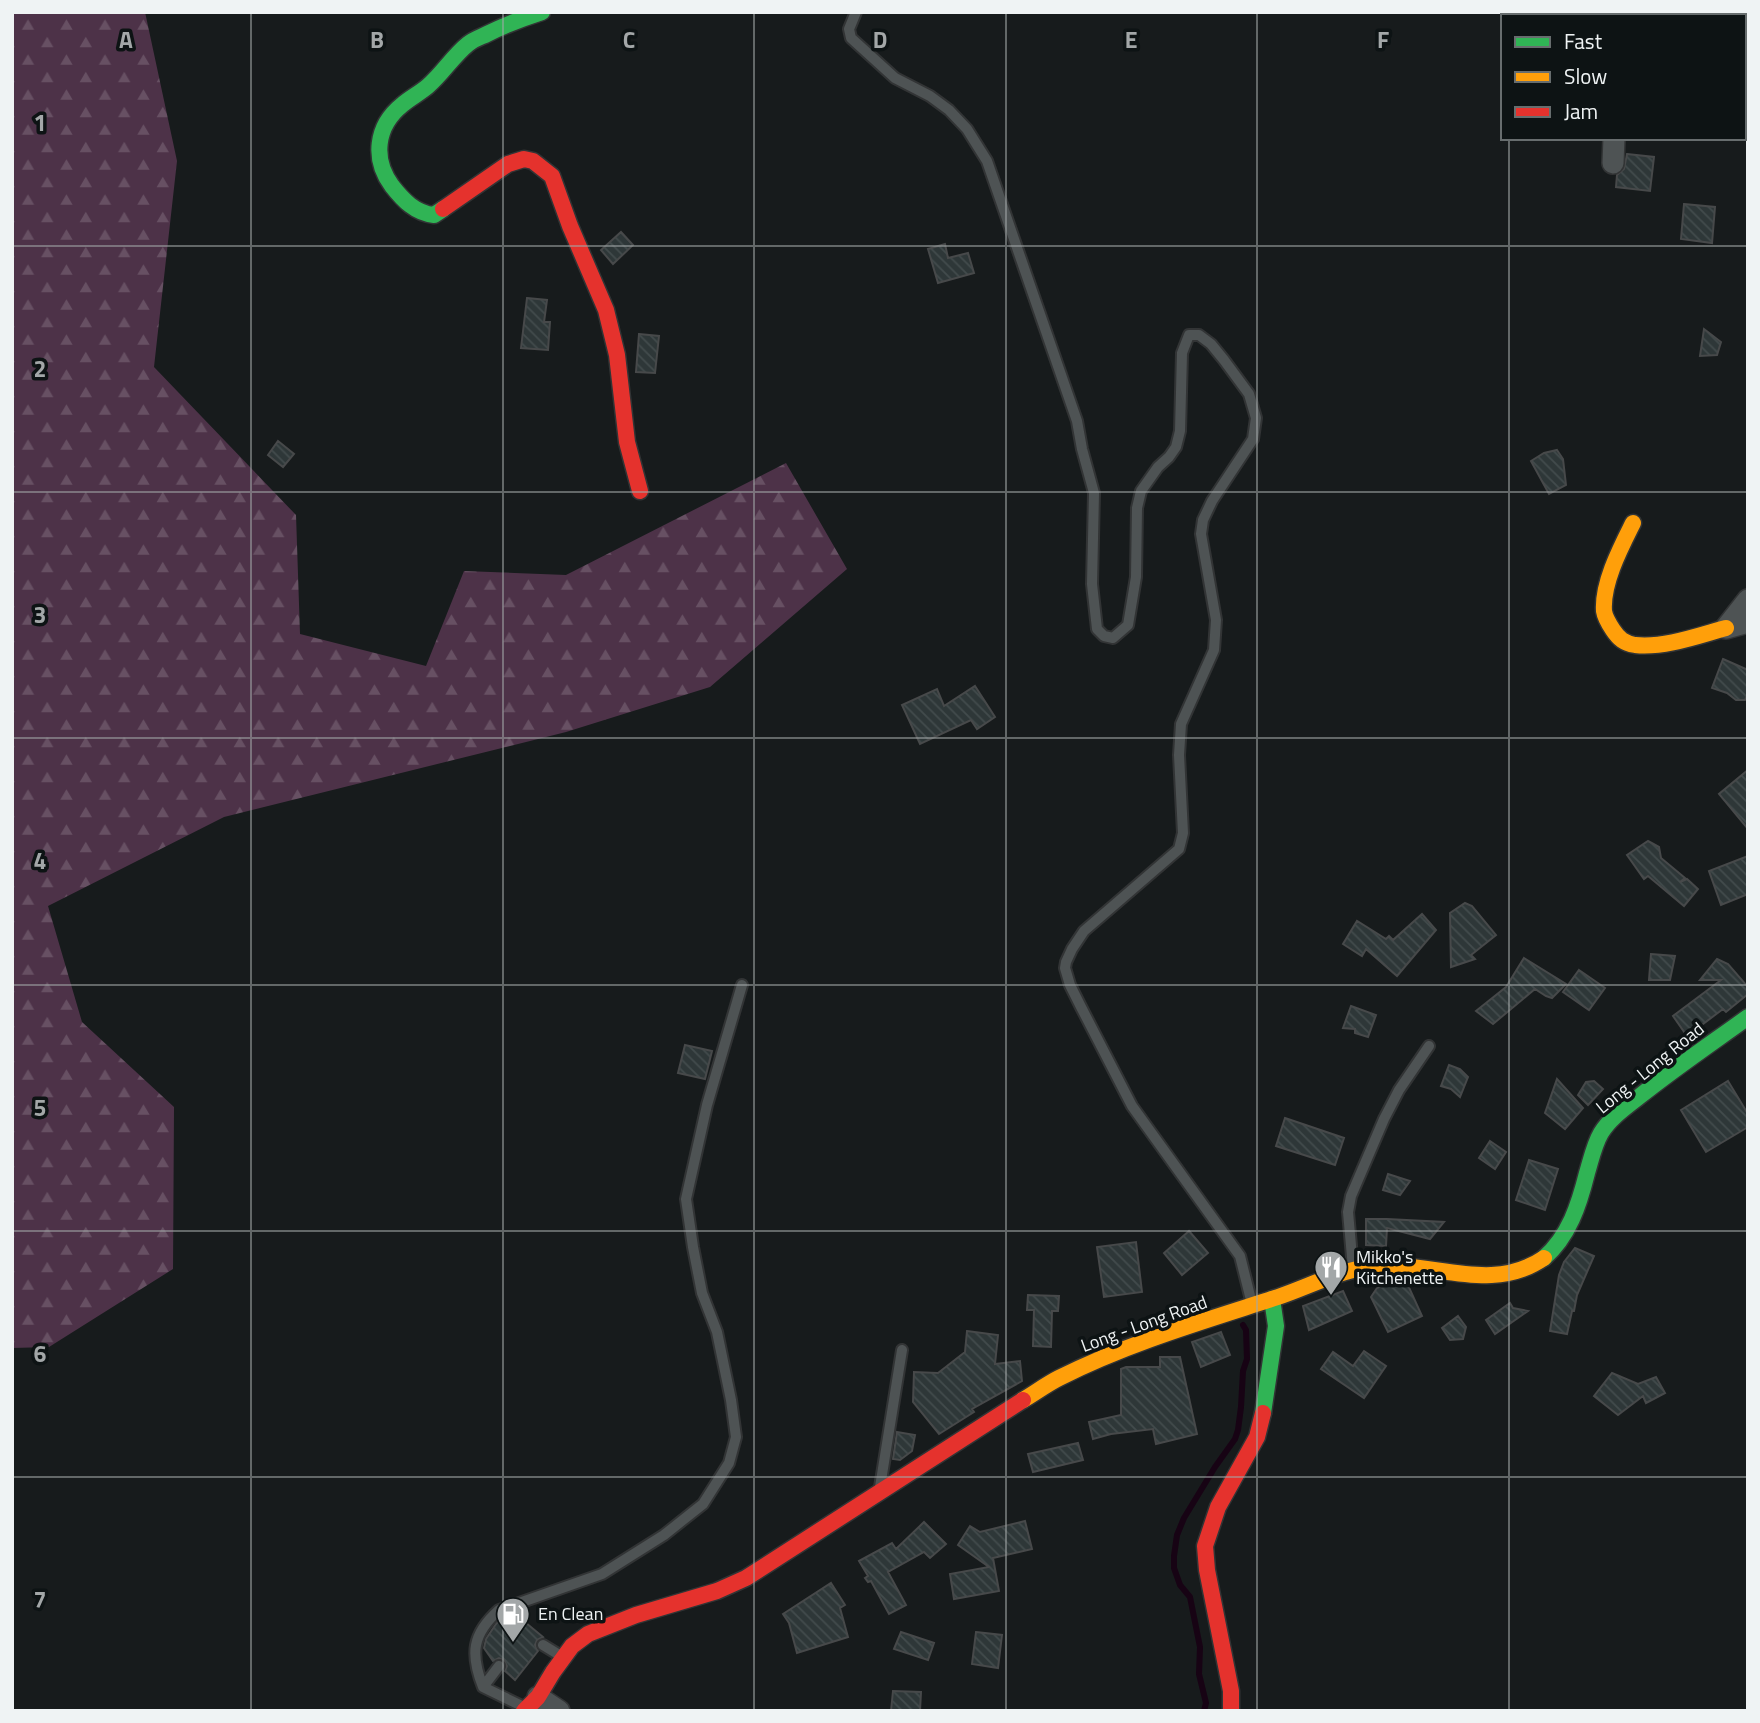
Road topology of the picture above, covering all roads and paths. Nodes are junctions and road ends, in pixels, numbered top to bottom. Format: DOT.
graph roads {
  1 [pos="542,12"];
  2 [pos="856,12"];
  3 [pos="1635,14"];
  4 [pos="1655,14"];
  5 [pos="1614,140"];
  6 [pos="1614,163"];
  7 [pos="640,491"];
  8 [pos="1633,523"];
  9 [pos="1748,600"];
  10 [pos="1748,622"];
  11 [pos="1726,628"];
  12 [pos="742,985"];
  13 [pos="1748,1017"];
  14 [pos="1429,1046"];
  15 [pos="1353,1270"];
  16 [pos="1272,1298"];
  17 [pos="1252,1304"];
  18 [pos="902,1350"];
  19 [pos="879,1493"];
  20 [pos="543,1645"];
  21 [pos="564,1658"];
  22 [pos="499,1666"];
  23 [pos="483,1687"];
  24 [pos="530,1705"];
  25 [pos="559,1711"];
  26 [pos="1231,1711"];
  1 -- 7 [label="main road"];
  2 -- 17 [label="lane"];
  3 -- 4 [label="street"];
  5 -- 6 [label="street"];
  8 -- 11 [label="main road"];
  9 -- 11 [label="street"];
  10 -- 11 [label="street"];
  12 -- 23 [label="lane"];
  13 -- 15 [label="main road, Long - Long Road"];
  14 -- 15 [label="lane"];
  15 -- 16 [label="main road, Long - Long Road"];
  16 -- 17 [label="main road, Long - Long Road"];
  16 -- 26 [label="main road"];
  17 -- 19 [label="main road, Long - Long Road"];
  18 -- 19 [label="lane"];
  19 -- 21 [label="main road, Long - Long Road"];
  20 -- 21 [label="lane"];
  21 -- 24 [label="main road, Long - Long Road"];
  22 -- 23 [label="lane"];
  23 -- 24 [label="lane"];
  24 -- 25 [label="street"];
}
